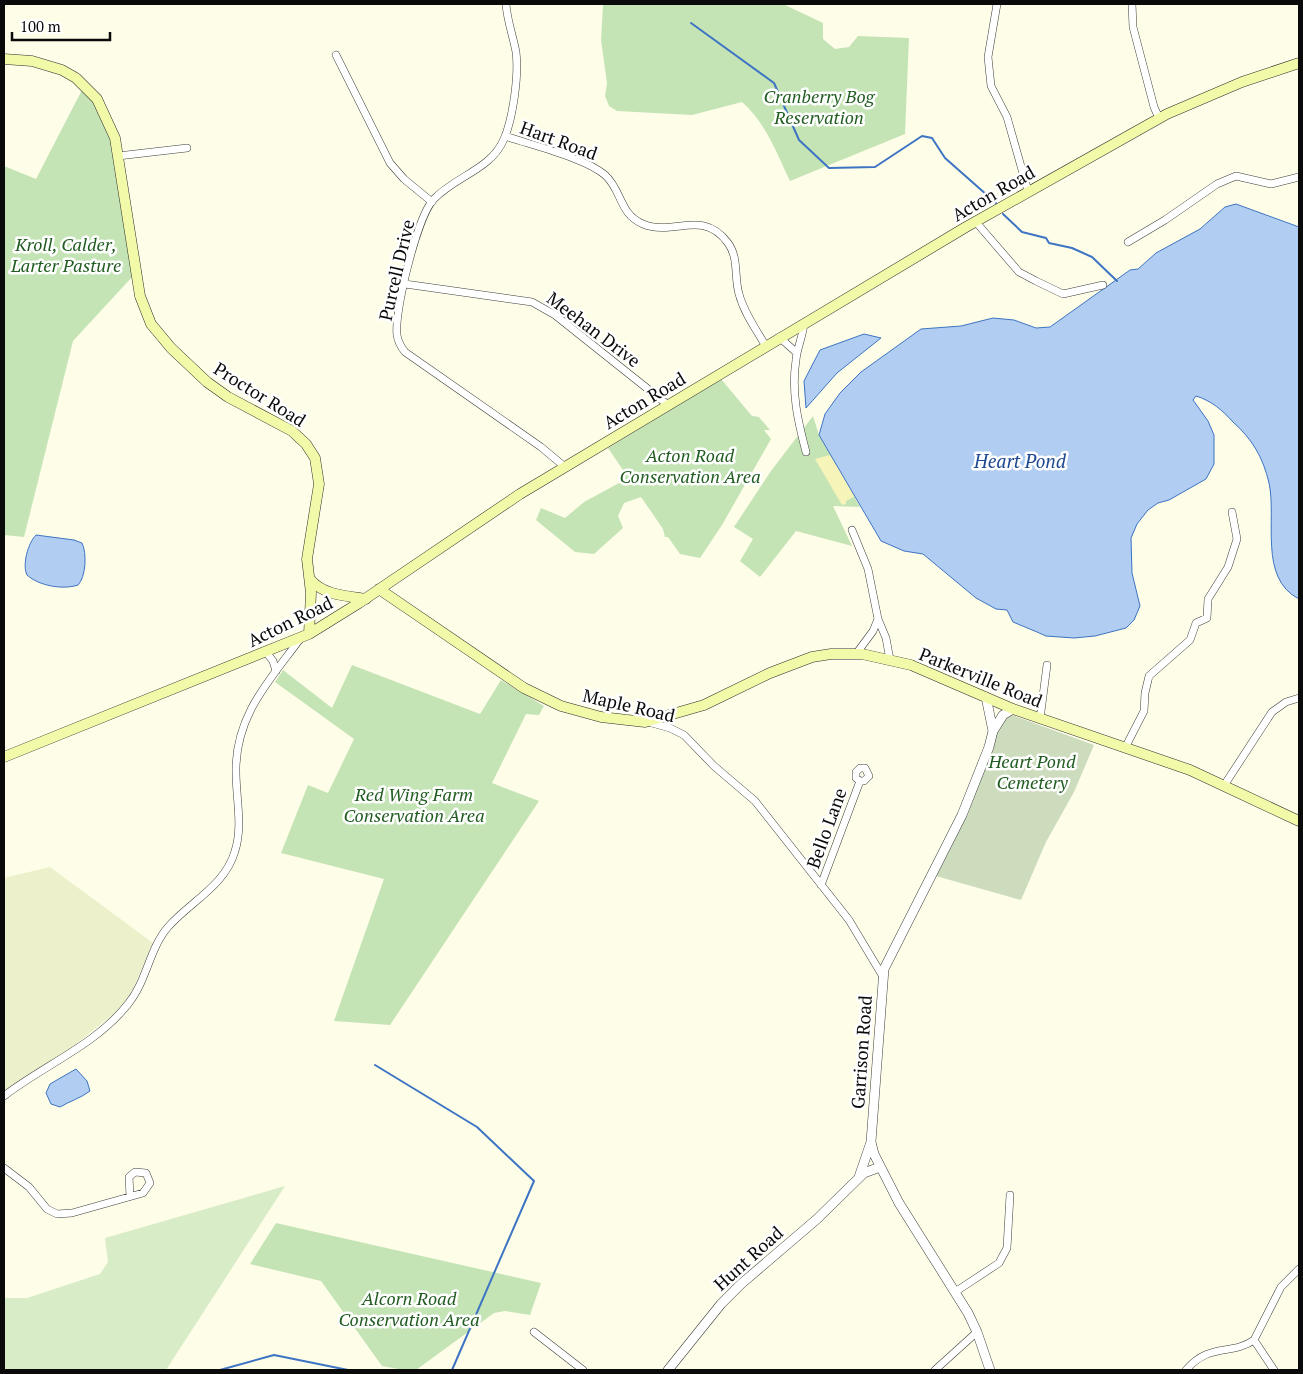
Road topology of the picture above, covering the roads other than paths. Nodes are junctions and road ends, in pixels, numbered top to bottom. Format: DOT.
graph roads {
  1 [pos="506,4"];
  2 [pos="997,4"];
  3 [pos="1132,4"];
  4 [pos="336,55"];
  5 [pos="4,59"];
  6 [pos="1299,63"];
  7 [pos="1159,118"];
  8 [pos="505,136"];
  9 [pos="187,148"];
  10 [pos="118,156"];
  11 [pos="1299,177"];
  12 [pos="1028,191"];
  13 [pos="432,202"];
  14 [pos="976,221"];
  15 [pos="1128,242"];
  16 [pos="405,284"];
  17 [pos="1103,285"];
  18 [pos="804,322"];
  19 [pos="779,337"];
  20 [pos="766,345"];
  21 [pos="797,353"];
  22 [pos="668,404"];
  23 [pos="806,452"];
  24 [pos="565,467"];
  25 [pos="1232,512"];
  26 [pos="852,530"];
  27 [pos="310,579"];
  28 [pos="379,589"];
  29 [pos="366,599"];
  30 [pos="878,619"];
  31 [pos="305,635"];
  32 [pos="266,652"];
  33 [pos="856,654"];
  34 [pos="890,660"];
  35 [pos="1047,665"];
  36 [pos="276,671"];
  37 [pos="986,697"];
  38 [pos="1299,698"];
  39 [pos="1013,709"];
  40 [pos="1040,719"];
  41 [pos="645,722"];
  42 [pos="993,731"];
  43 [pos="1125,748"];
  44 [pos="4,757"];
  45 [pos="860,781"];
  46 [pos="1224,784"];
  47 [pos="1299,821"];
  48 [pos="821,885"];
  49 [pos="882,975"];
  50 [pos="4,1096"];
  51 [pos="871,1142"];
  52 [pos="880,1167"];
  53 [pos="4,1168"];
  54 [pos="858,1178"];
  55 [pos="1010,1195"];
  56 [pos="130,1196"];
  57 [pos="1299,1269"];
  58 [pos="954,1292"];
  59 [pos="534,1332"];
  60 [pos="977,1332"];
  61 [pos="1254,1340"];
  62 [pos="583,1370"];
  63 [pos="668,1370"];
  64 [pos="935,1370"];
  65 [pos="990,1370"];
  66 [pos="1186,1370"];
  67 [pos="1274,1370"];
  1 -- 8 [label="street, Purcell Drive"];
  2 -- 12 [label="street"];
  3 -- 7 [label="street"];
  4 -- 13 [label="street"];
  5 -- 10 [label="main road, Proctor Road"];
  6 -- 7 [label="main road, Acton Road"];
  7 -- 12 [label="main road, Acton Road"];
  8 -- 13 [label="street, Purcell Drive"];
  8 -- 20 [label="street, Hart Road"];
  9 -- 10 [label="street"];
  10 -- 27 [label="main road, Proctor Road"];
  11 -- 15 [label="street"];
  12 -- 14 [label="main road, Acton Road"];
  13 -- 16 [label="street, Purcell Drive"];
  14 -- 17 [label="street"];
  14 -- 18 [label="main road, Acton Road"];
  16 -- 22 [label="street, Meehan Drive"];
  16 -- 24 [label="street, Purcell Drive"];
  18 -- 19 [label="main road, Acton Road"];
  18 -- 21 [label="street"];
  19 -- 20 [label="main road, Acton Road"];
  19 -- 21 [label="street"];
  20 -- 22 [label="main road, Acton Road"];
  21 -- 23 [label="street"];
  22 -- 24 [label="main road, Acton Road"];
  24 -- 28 [label="main road, Acton Road"];
  25 -- 43 [label="street"];
  26 -- 30 [label="street"];
  27 -- 29 [label="main road"];
  27 -- 31 [label="main road, Proctor Road"];
  28 -- 29 [label="main road, Acton Road"];
  28 -- 41 [label="main road, Maple Road"];
  29 -- 31 [label="main road, Acton Road"];
  30 -- 33 [label="street"];
  30 -- 34 [label="street"];
  31 -- 32 [label="main road, Acton Road"];
  31 -- 36 [label="street"];
  32 -- 36 [label="street"];
  32 -- 44 [label="main road, Acton Road"];
  33 -- 34 [label="main road, Parkerville Road"];
  33 -- 41 [label="main road, Parkerville Road"];
  34 -- 37 [label="main road, Parkerville Road"];
  35 -- 40 [label="street"];
  36 -- 50 [label="street"];
  37 -- 39 [label="main road, Parkerville Road"];
  37 -- 42 [label="street"];
  38 -- 46 [label="street"];
  39 -- 40 [label="main road, Parkerville Road"];
  39 -- 42 [label="street, Garrison Road"];
  40 -- 43 [label="main road, Parkerville Road"];
  41 -- 48 [label="street, Maple Road"];
  42 -- 49 [label="street, Garrison Road"];
  43 -- 46 [label="main road, Parkerville Road"];
  45 -- 48 [label="street, Bello Lane"];
  46 -- 47 [label="main road, Parkerville Road"];
  48 -- 49 [label="street, Maple Road"];
  49 -- 51 [label="street, Garrison Road"];
  51 -- 52 [label="street, Garrison Road"];
  51 -- 54 [label="street, Hunt Road"];
  52 -- 54 [label="street, Hunt Road"];
  52 -- 58 [label="street, Garrison Road"];
  53 -- 56 [label="street"];
  54 -- 63 [label="street, Hunt Road"];
  55 -- 58 [label="street"];
  57 -- 61 [label="street"];
  58 -- 60 [label="street, Garrison Road"];
  59 -- 62 [label="street"];
  60 -- 64 [label="street"];
  60 -- 65 [label="street, Garrison Road"];
  61 -- 66 [label="street"];
  61 -- 67 [label="street"];
}
